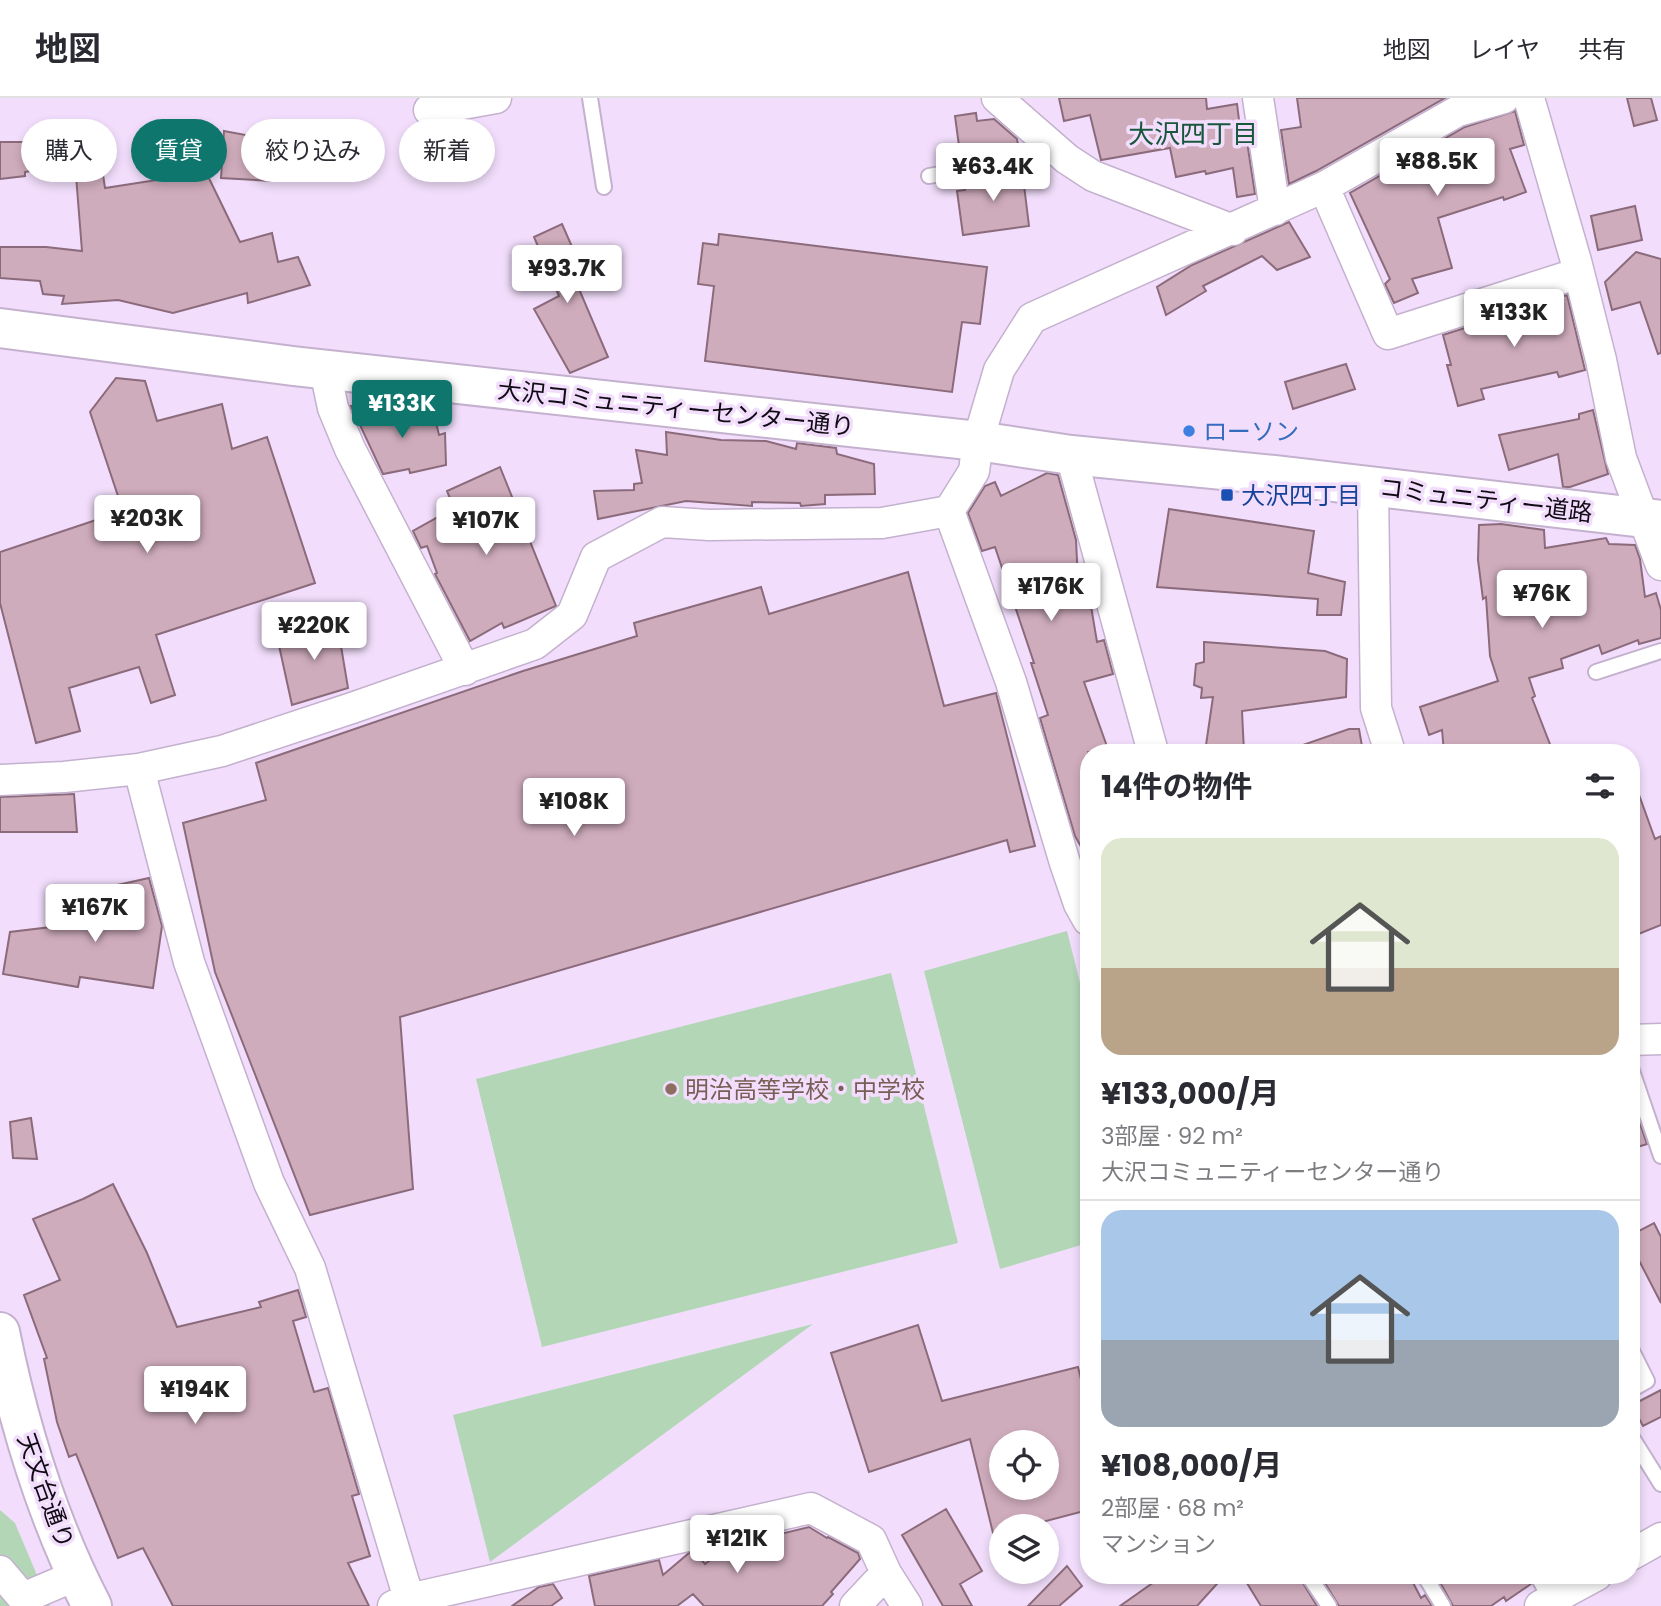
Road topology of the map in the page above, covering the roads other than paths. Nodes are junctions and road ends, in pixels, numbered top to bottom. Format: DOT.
graph roads {
  1 [pos="496,98"];
  2 [pos="590,98"];
  3 [pos="997,98"];
  4 [pos="1258,98"];
  5 [pos="1504,98"];
  6 [pos="1529,98"];
  7 [pos="429,110"];
  8 [pos="1060,153"];
  9 [pos="929,176"];
  10 [pos="604,187"];
  11 [pos="1324,187"];
  12 [pos="1275,210"];
  13 [pos="1233,230"];
  14 [pos="1579,273"];
  15 [pos="0,328"];
  16 [pos="325,370"];
  17 [pos="978,441"];
  18 [pos="1071,455"];
  19 [pos="1373,487"];
  20 [pos="948,511"];
  21 [pos="1652,519"];
  22 [pos="1661,565"];
  23 [pos="1661,652"];
  24 [pos="465,670"];
  25 [pos="1596,672"];
  26 [pos="1151,744"];
  27 [pos="1387,744"];
  28 [pos="139,769"];
  29 [pos="0,780"];
  30 [pos="1080,906"];
  31 [pos="1661,1039"];
  32 [pos="1640,1040"];
  33 [pos="1640,1094"];
  34 [pos="1661,1156"];
  35 [pos="0,1332"];
  36 [pos="1640,1367"];
  37 [pos="1640,1385"];
  38 [pos="1640,1450"];
  39 [pos="1661,1484"];
  40 [pos="1661,1538"];
  41 [pos="1640,1550"];
  42 [pos="0,1571"];
  43 [pos="886,1573"];
  44 [pos="1314,1584"];
  45 [pos="1430,1584"];
  46 [pos="1571,1584"];
  47 [pos="84,1590"];
  48 [pos="1543,1594"];
  49 [pos="24,1602"];
  50 [pos="401,1602"];
  51 [pos="855,1606"];
  52 [pos="907,1606"];
  53 [pos="1329,1606"];
  54 [pos="1443,1606"];
  1 -- 7 [label="street"];
  2 -- 10 [label="lane"];
  3 -- 8 [label="street"];
  4 -- 12 [label="street"];
  5 -- 11 [label="street"];
  6 -- 14 [label="street"];
  8 -- 9 [label="lane"];
  8 -- 13 [label="street"];
  11 -- 12 [label="street"];
  11 -- 14 [label="street"];
  12 -- 13 [label="street"];
  13 -- 17 [label="street"];
  14 -- 21 [label="street"];
  15 -- 16 [label="street, 大沢コミュニティーセンター通り"];
  16 -- 17 [label="street, 大沢コミュニティーセンター通り"];
  16 -- 24 [label="street"];
  17 -- 18 [label="street, コミュニティー道路"];
  17 -- 20 [label="street"];
  18 -- 19 [label="street, コミュニティー道路"];
  18 -- 26 [label="street"];
  19 -- 21 [label="street, コミュニティー道路"];
  19 -- 27 [label="street"];
  20 -- 24 [label="street"];
  20 -- 30 [label="street"];
  21 -- 22 [label="street"];
  23 -- 25 [label="lane"];
  24 -- 28 [label="street"];
  28 -- 29 [label="street"];
  28 -- 50 [label="street"];
  31 -- 32 [label="street"];
  33 -- 34 [label="lane"];
  35 -- 47 [label="street, 天文台通り"];
  36 -- 37 [label="lane"];
  38 -- 39 [label="lane"];
  40 -- 41 [label="street"];
  42 -- 49 [label="street"];
  43 -- 50 [label="street"];
  43 -- 51 [label="street"];
  43 -- 52 [label="street"];
  44 -- 53 [label="lane"];
  45 -- 54 [label="lane"];
  46 -- 48 [label="street"];
  47 -- 49 [label="street"];
}
